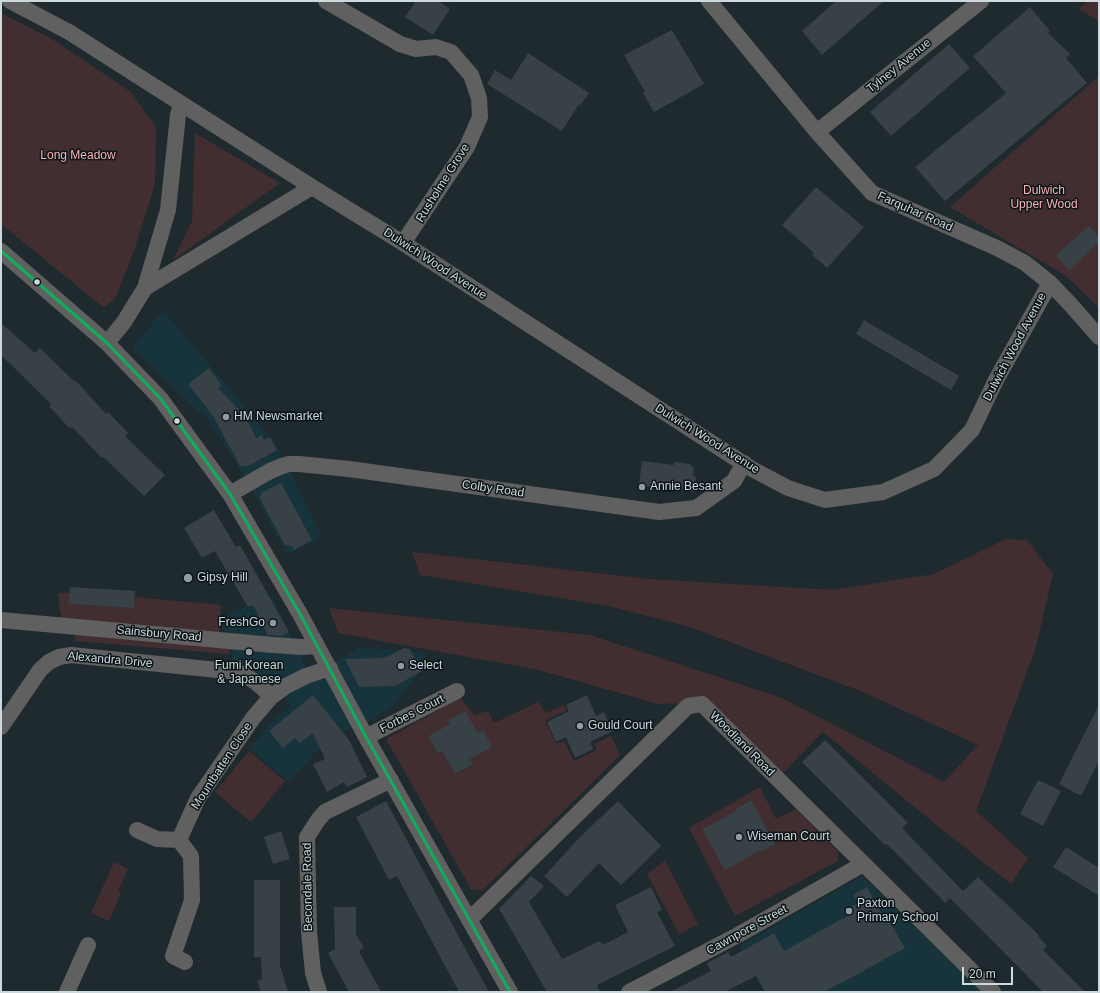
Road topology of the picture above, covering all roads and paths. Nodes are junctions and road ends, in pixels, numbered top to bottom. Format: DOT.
graph roads {
  1 [pos="10,1"];
  2 [pos="326,1"];
  3 [pos="709,1"];
  4 [pos="981,1"];
  5 [pos="181,104"];
  6 [pos="817,132"];
  7 [pos="312,187"];
  8 [pos="403,243"];
  9 [pos="1,251"];
  10 [pos="1050,283"];
  11 [pos="145,288"];
  12 [pos="1099,337"];
  13 [pos="107,342"];
  14 [pos="744,463"];
  15 [pos="230,494"];
  16 [pos="1,620"];
  17 [pos="317,646"];
  18 [pos="330,668"];
  19 [pos="457,691"];
  20 [pos="271,697"];
  21 [pos="1,727"];
  22 [pos="366,737"];
  23 [pos="391,780"];
  24 [pos="137,830"];
  25 [pos="179,840"];
  26 [pos="863,864"];
  27 [pos="470,919"];
  28 [pos="88,945"];
  29 [pos="185,962"];
  30 [pos="67,992"];
  31 [pos="319,992"];
  32 [pos="510,992"];
  33 [pos="629,992"];
  34 [pos="993,992"];
  1 -- 5 [label="street, Dulwich Wood Avenue"];
  2 -- 8 [label="street, Rusholme Grove"];
  3 -- 6 [label="street, Farquhar Road"];
  4 -- 6 [label="street, Tylney Avenue"];
  5 -- 7 [label="street, Dulwich Wood Avenue"];
  5 -- 11 [label="street"];
  6 -- 10 [label="street, Farquhar Road"];
  7 -- 8 [label="street, Dulwich Wood Avenue"];
  7 -- 11 [label="street"];
  8 -- 14 [label="street, Dulwich Wood Avenue"];
  9 -- 13 [label="street"];
  10 -- 12 [label="street, Farquhar Road"];
  10 -- 14 [label="street, Dulwich Wood Avenue"];
  11 -- 13 [label="street"];
  13 -- 15 [label="street"];
  14 -- 15 [label="street, Colby Road"];
  15 -- 17 [label="street"];
  16 -- 17 [label="street, Sainsbury Road"];
  17 -- 18 [label="street"];
  18 -- 20 [label="street, Mountbatten Close"];
  18 -- 22 [label="street"];
  19 -- 22 [label="street, Forbes Court"];
  20 -- 21 [label="street, Alexandra Drive"];
  20 -- 25 [label="street, Mountbatten Close"];
  22 -- 23 [label="street"];
  23 -- 27 [label="street"];
  23 -- 31 [label="street, Becondale Road"];
  24 -- 25 [label="street"];
  25 -- 29 [label="street"];
  26 -- 27 [label="street, Woodland Road"];
  26 -- 33 [label="street, Cawnpore Street"];
  26 -- 34 [label="street, Woodland Road"];
  27 -- 32 [label="street"];
  28 -- 30 [label="street"];
}
